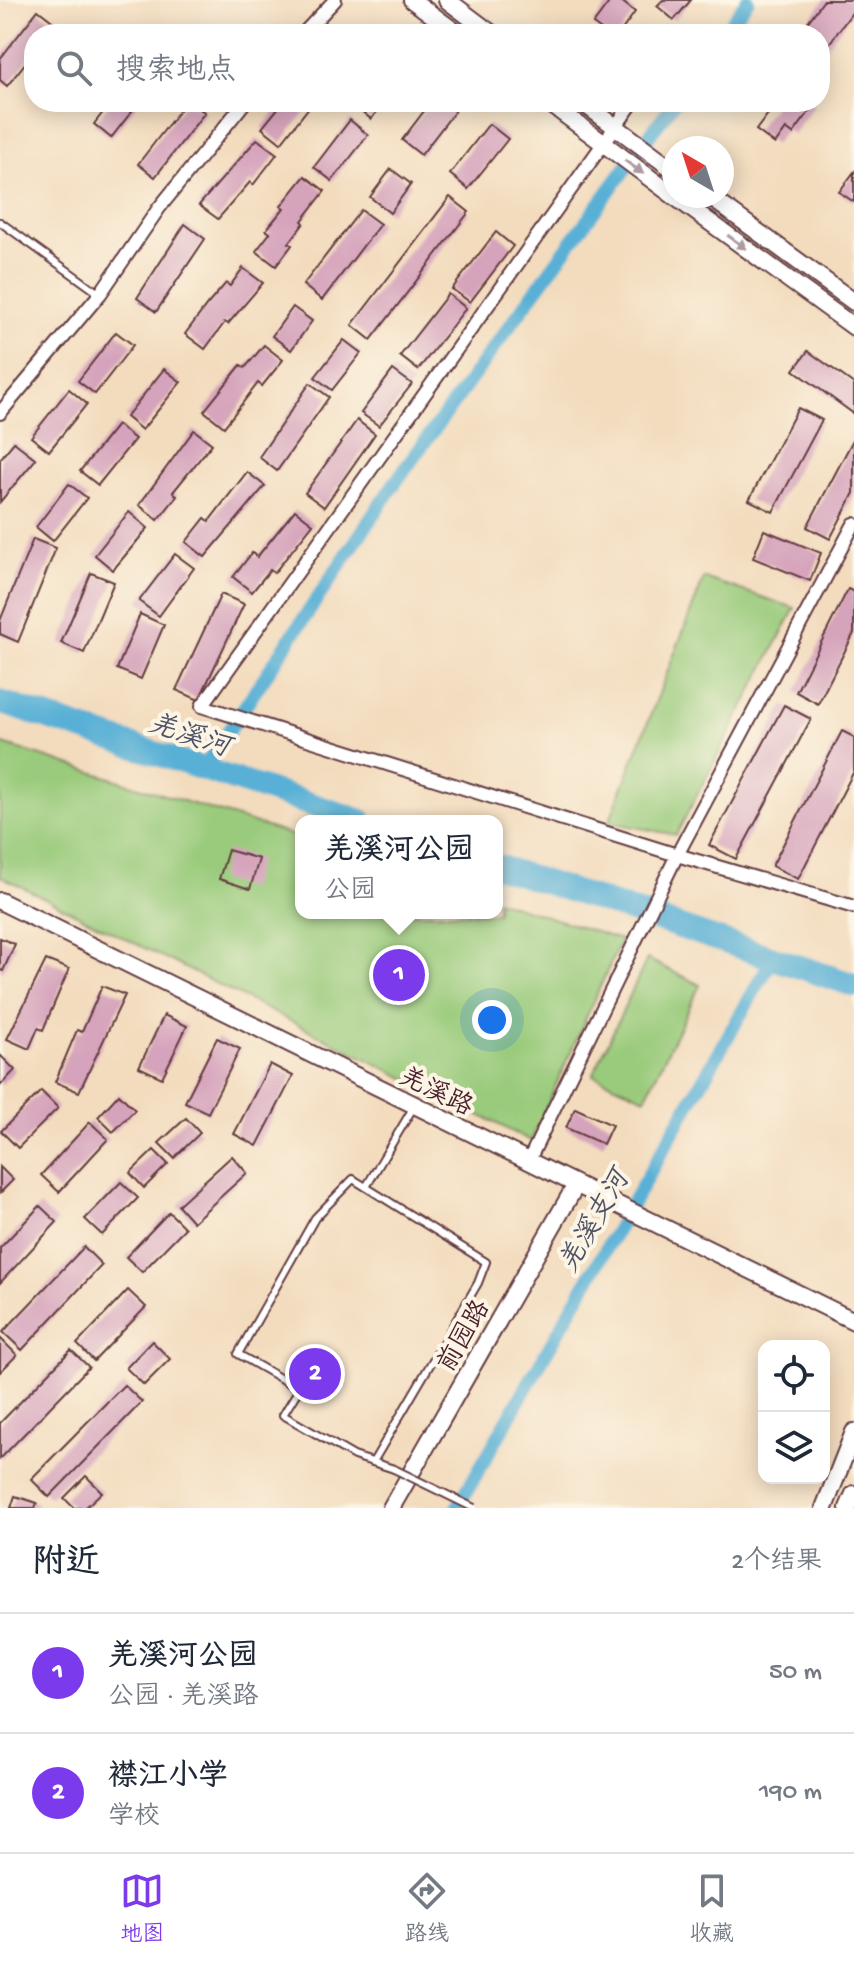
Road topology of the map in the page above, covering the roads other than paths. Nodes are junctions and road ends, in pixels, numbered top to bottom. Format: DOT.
graph roads {
  1 [pos="335,0"];
  2 [pos="412,0"];
  3 [pos="447,0"];
  4 [pos="312,24"];
  5 [pos="444,24"];
  6 [pos="479,24"];
  7 [pos="237,112"];
  8 [pos="561,112"];
  9 [pos="595,112"];
  10 [pos="628,112"];
  11 [pos="619,130"];
  12 [pos="607,146"];
  13 [pos="662,161"];
  14 [pos="662,187"];
  15 [pos="690,208"];
  16 [pos="725,208"];
  17 [pos="0,222"];
  18 [pos="100,294"];
  19 [pos="854,302"];
  20 [pos="854,327"];
  21 [pos="0,413"];
  22 [pos="854,524"];
  23 [pos="677,855"];
  24 [pos="0,901"];
  25 [pos="854,907"];
  26 [pos="414,1105"];
  27 [pos="528,1162"];
  28 [pos="366,1187"];
  29 [pos="582,1188"];
  30 [pos="854,1321"];
  31 [pos="854,1432"];
  32 [pos="373,1462"];
  33 [pos="854,1494"];
  34 [pos="391,1508"];
  35 [pos="474,1508"];
  36 [pos="824,1508"];
  37 [pos="848,1508"];
  1 -- 4 [label="street"];
  2 -- 5 [label="street"];
  3 -- 6 [label="street"];
  7 -- 18 [label="street"];
  8 -- 12 [label="street"];
  9 -- 11 [label="street"];
  10 -- 11 [label="street"];
  11 -- 12 [label="street"];
  11 -- 13 [label="street"];
  12 -- 14 [label="street, one-way"];
  12 -- 23 [label="street"];
  15 -- 20 [label="street, one-way"];
  16 -- 19 [label="street"];
  17 -- 18 [label="lane"];
  18 -- 21 [label="street"];
  22 -- 23 [label="street"];
  23 -- 25 [label="street"];
  23 -- 27 [label="street"];
  24 -- 26 [label="street, 羌溪路"];
  26 -- 27 [label="street, 羌溪路"];
  26 -- 28 [label="lane"];
  27 -- 29 [label="street, 羌溪路"];
  28 -- 32 [label="lane"];
  28 -- 32 [label="lane"];
  29 -- 30 [label="street, 羌溪路"];
  29 -- 34 [label="street, 前园路"];
  31 -- 36 [label="street"];
  32 -- 35 [label="lane, bridge"];
  33 -- 37 [label="street"];
}
